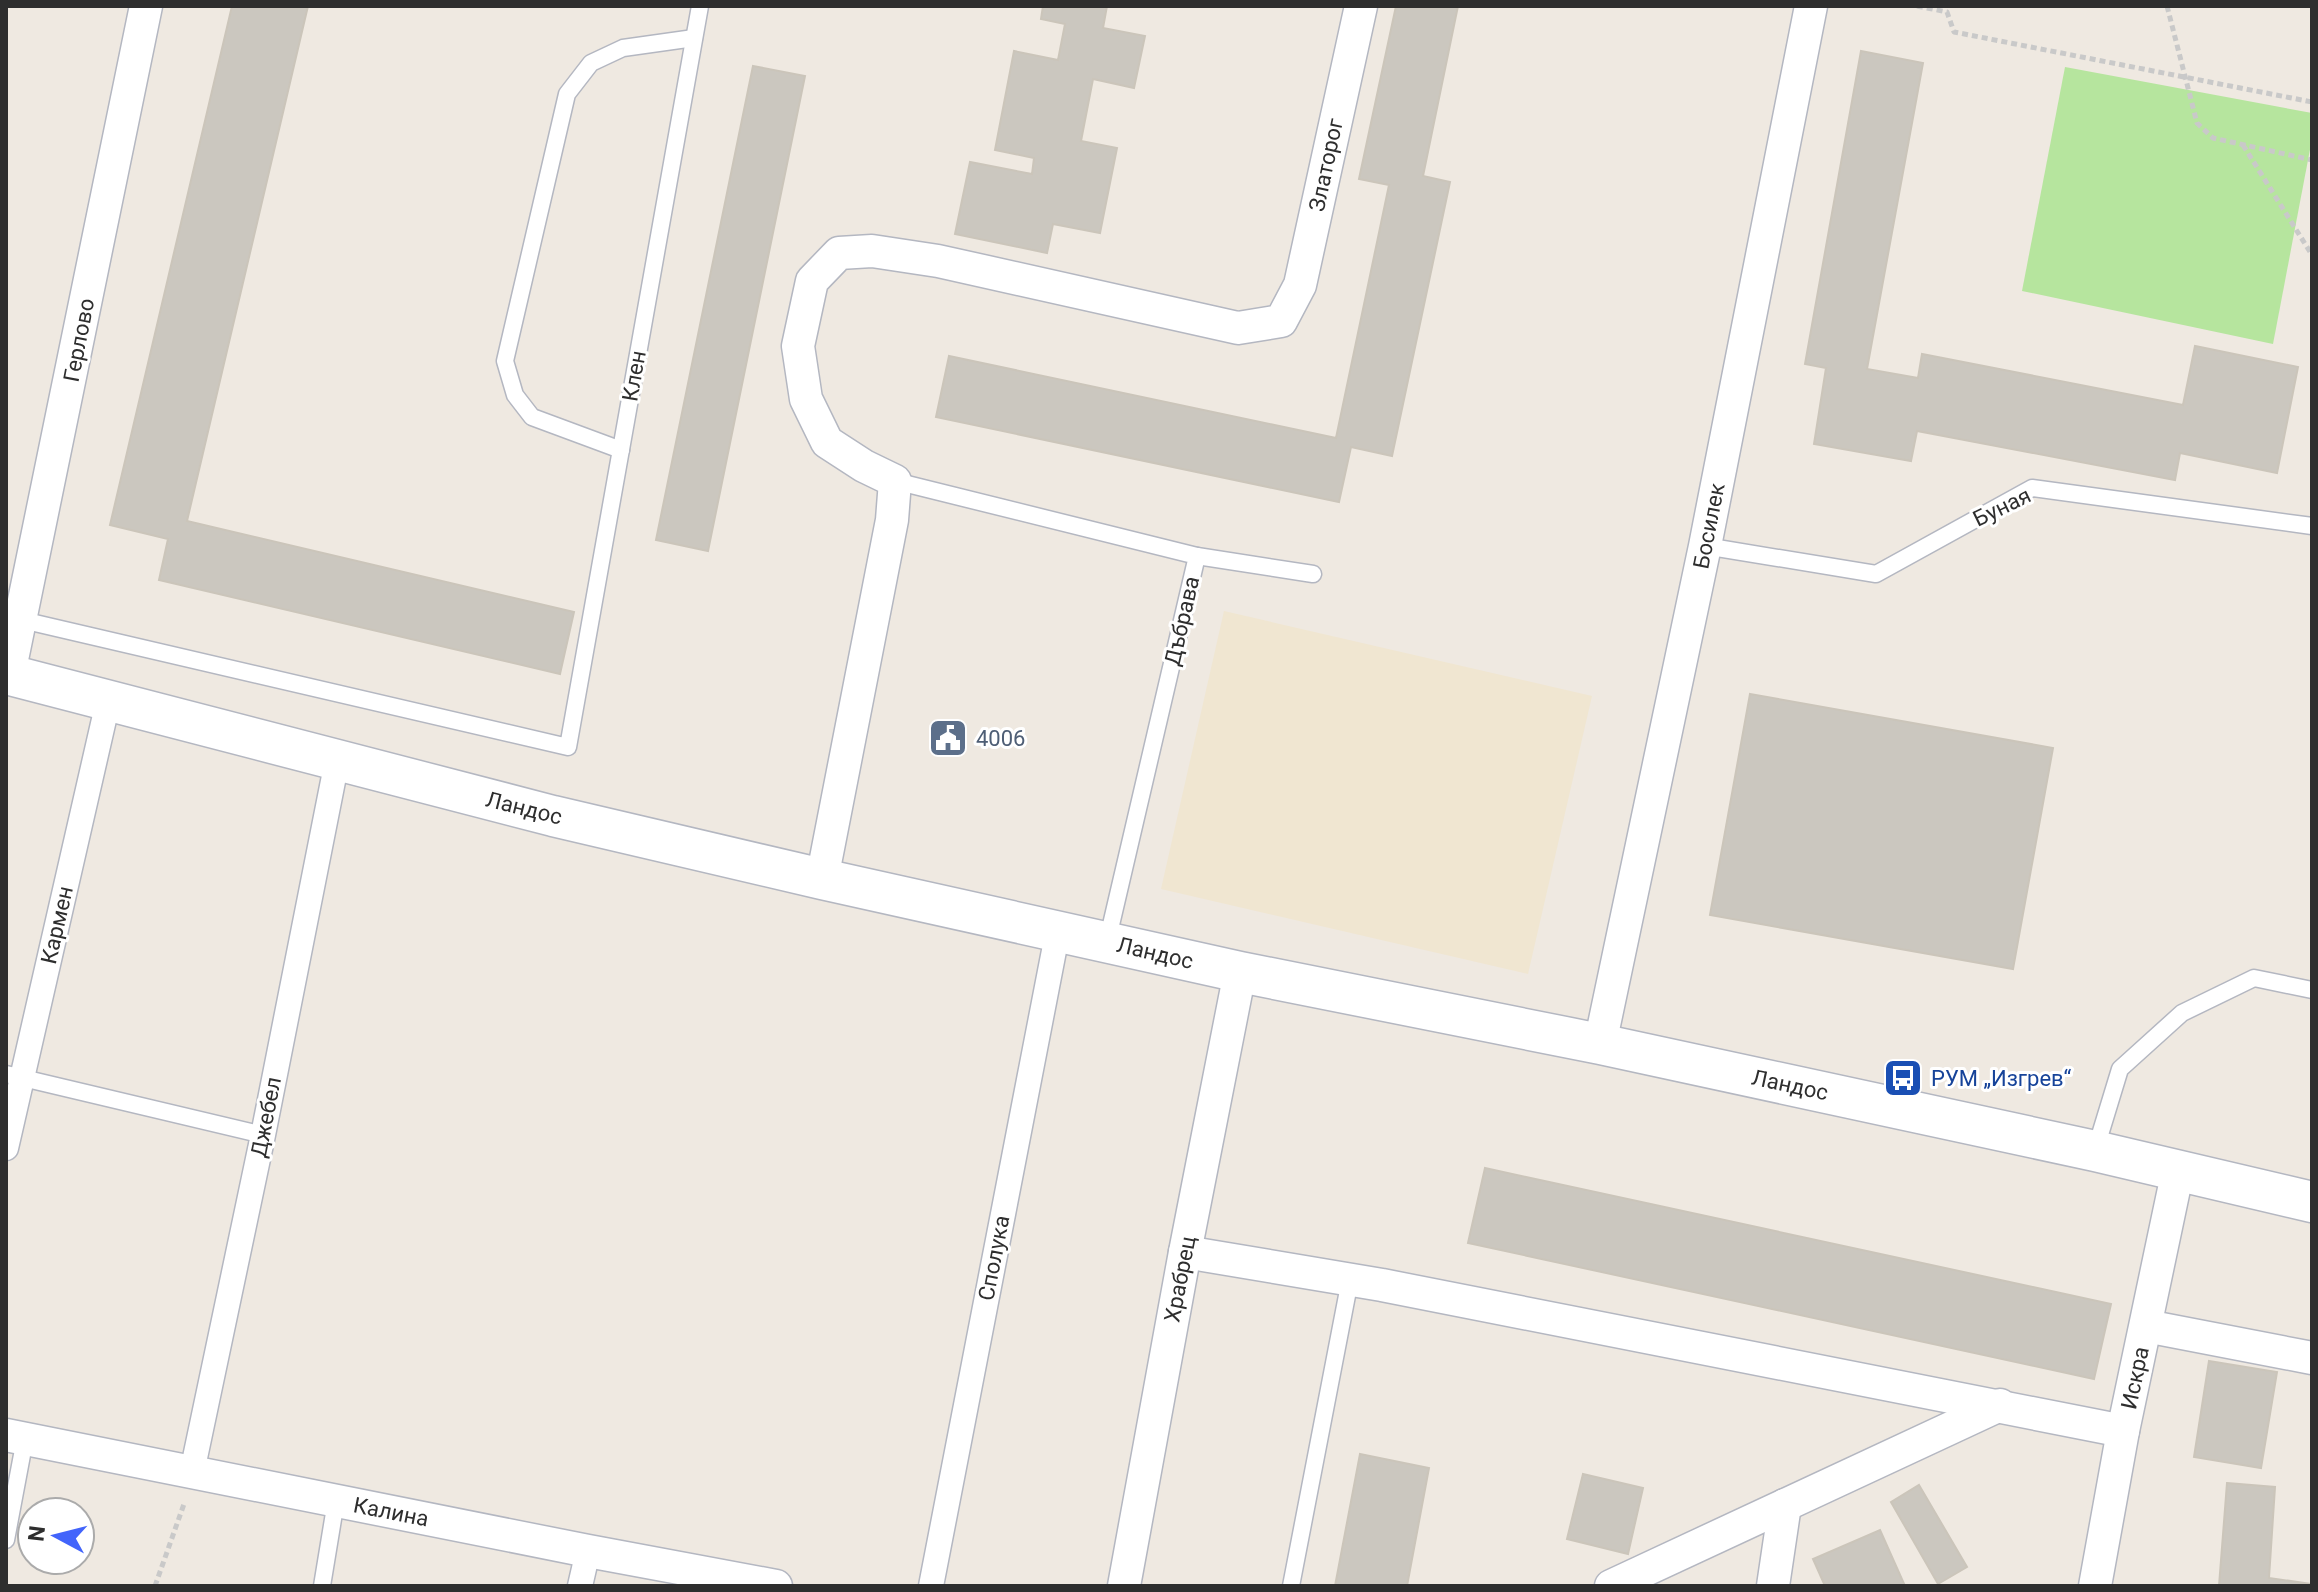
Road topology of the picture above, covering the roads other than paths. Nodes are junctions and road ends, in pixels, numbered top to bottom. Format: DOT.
graph roads {
  1 [pos="146,6"];
  2 [pos="700,6"];
  3 [pos="1361,6"];
  4 [pos="1811,6"];
  5 [pos="694,38"];
  6 [pos="621,450"];
  7 [pos="895,481"];
  8 [pos="2312,526"];
  9 [pos="1705,546"];
  10 [pos="1197,556"];
  11 [pos="1313,574"];
  12 [pos="22,620"];
  13 [pos="8,674"];
  14 [pos="108,702"];
  15 [pos="337,761"];
  16 [pos="822,879"];
  17 [pos="1058,930"];
  18 [pos="1107,942"];
  19 [pos="1240,972"];
  20 [pos="2312,990"];
  21 [pos="1600,1044"];
  22 [pos="14,1076"];
  23 [pos="263,1135"];
  24 [pos="6,1148"];
  25 [pos="2095,1151"];
  26 [pos="2178,1170"];
  27 [pos="2312,1202"];
  28 [pos="1185,1252"];
  29 [pos="1350,1280"];
  30 [pos="2146,1326"];
  31 [pos="2312,1358"];
  32 [pos="2000,1405"];
  33 [pos="2123,1431"];
  34 [pos="15,1437"];
  35 [pos="192,1472"];
  36 [pos="336,1501"];
  37 [pos="1785,1505"];
  38 [pos="6,1540"];
  39 [pos="588,1551"];
  40 [pos="322,1586"];
  41 [pos="580,1586"];
  42 [pos="776,1586"];
  43 [pos="931,1586"];
  44 [pos="1124,1586"];
  45 [pos="1291,1586"];
  46 [pos="1611,1586"];
  47 [pos="1773,1586"];
  48 [pos="2095,1586"];
  1 -- 12 [label="street, Герлово"];
  2 -- 5 [label="lane, Клен"];
  3 -- 7 [label="street, Златорог"];
  4 -- 9 [label="street, Босилек"];
  5 -- 6 [label="lane, Клен"];
  5 -- 6 [label="lane"];
  6 -- 12 [label="lane, Клен"];
  7 -- 10 [label="lane, Дъбрава"];
  7 -- 16 [label="street"];
  8 -- 9 [label="lane, Буная"];
  9 -- 21 [label="street, Босилек"];
  10 -- 11 [label="lane"];
  10 -- 18 [label="lane, Дъбрава"];
  12 -- 13 [label="street, Герлово"];
  13 -- 14 [label="street, Ландос"];
  14 -- 15 [label="street, Ландос"];
  14 -- 22 [label="street, Кармен"];
  15 -- 16 [label="street, Ландос"];
  15 -- 23 [label="street, Джебел"];
  16 -- 17 [label="street, Ландос"];
  17 -- 18 [label="street, Ландос"];
  17 -- 43 [label="street, Сполука"];
  18 -- 19 [label="street, Ландос"];
  19 -- 21 [label="street, Ландос"];
  19 -- 28 [label="street, Храбрец"];
  20 -- 25 [label="lane"];
  21 -- 25 [label="street, Ландос"];
  22 -- 23 [label="lane"];
  22 -- 24 [label="street, Кармен"];
  23 -- 35 [label="street, Джебел"];
  25 -- 26 [label="street, Ландос"];
  26 -- 27 [label="street, Ландос"];
  26 -- 30 [label="street, Искра"];
  28 -- 29 [label="street"];
  28 -- 44 [label="street, Храбрец"];
  29 -- 32 [label="street"];
  29 -- 45 [label="lane"];
  30 -- 31 [label="street"];
  30 -- 33 [label="street, Искра"];
  32 -- 33 [label="street"];
  32 -- 37 [label="street"];
  33 -- 48 [label="street, Искра"];
  34 -- 35 [label="street, Калина"];
  34 -- 38 [label="lane"];
  35 -- 36 [label="street, Калина"];
  36 -- 39 [label="street, Калина"];
  36 -- 40 [label="lane"];
  37 -- 46 [label="street"];
  37 -- 47 [label="street"];
  39 -- 41 [label="street"];
  39 -- 42 [label="street, Калина"];
}
